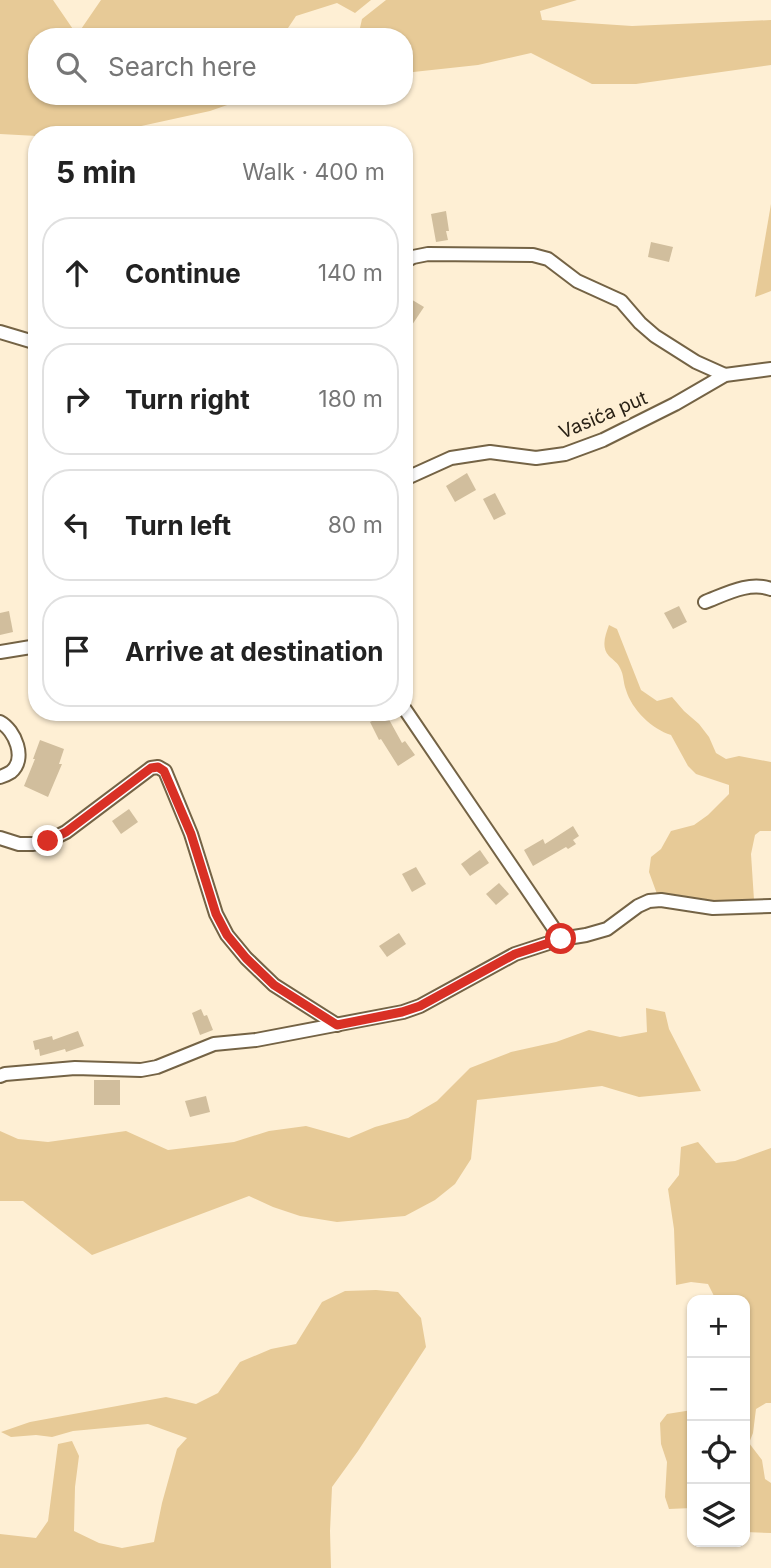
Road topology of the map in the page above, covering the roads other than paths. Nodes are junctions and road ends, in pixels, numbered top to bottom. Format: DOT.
graph roads {
  1 [pos="413,257"];
  2 [pos="0,332"];
  3 [pos="28,340"];
  4 [pos="771,369"];
  5 [pos="725,375"];
  6 [pos="413,475"];
  7 [pos="771,589"];
  8 [pos="705,602"];
  9 [pos="28,647"];
  10 [pos="0,652"];
  11 [pos="413,721"];
  12 [pos="0,722"];
  13 [pos="0,777"];
  14 [pos="0,838"];
  15 [pos="771,906"];
  16 [pos="561,939"];
  17 [pos="337,1025"];
  18 [pos="0,1076"];
  1 -- 5 [label="street"];
  2 -- 3 [label="street"];
  4 -- 5 [label="street, Vasića put"];
  5 -- 6 [label="street, Vasića put"];
  7 -- 8 [label="street"];
  9 -- 10 [label="street"];
  11 -- 16 [label="street"];
  12 -- 13 [label="street"];
  14 -- 17 [label="street"];
  15 -- 16 [label="street"];
  16 -- 17 [label="street"];
  17 -- 18 [label="street"];
}
